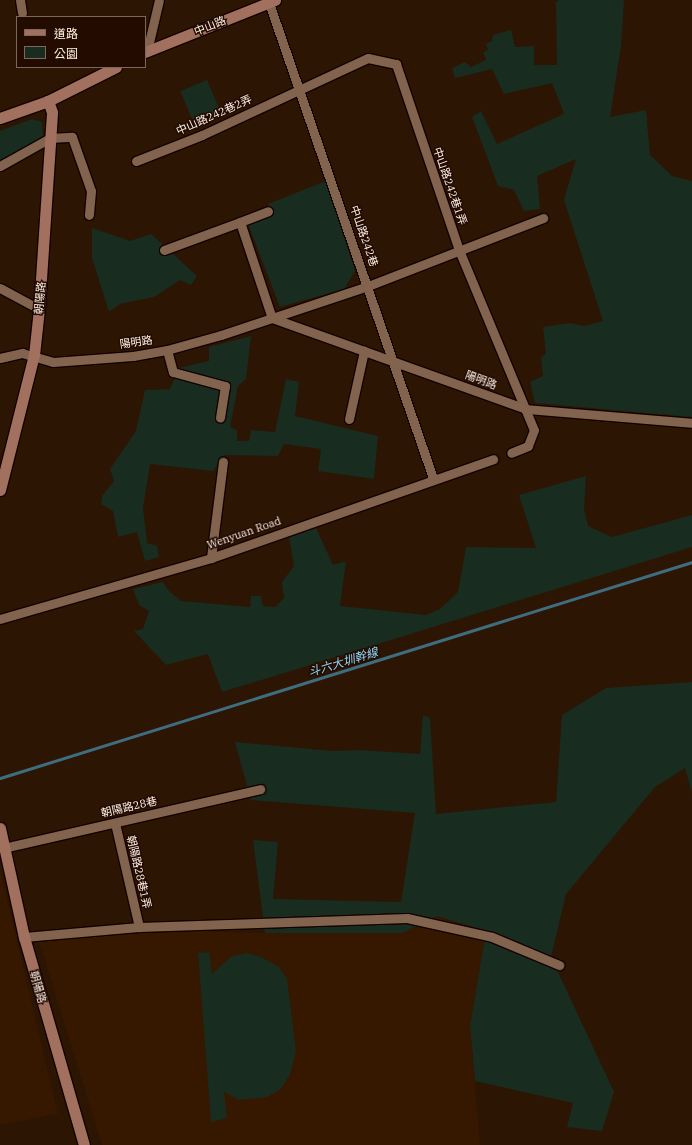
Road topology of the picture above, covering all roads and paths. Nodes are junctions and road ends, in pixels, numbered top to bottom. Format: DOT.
graph roads {
  1 [pos="20,0"];
  2 [pos="158,0"];
  3 [pos="271,1"];
  4 [pos="22,13"];
  5 [pos="146,52"];
  6 [pos="114,68"];
  7 [pos="300,89"];
  8 [pos="48,101"];
  9 [pos="0,118"];
  10 [pos="50,138"];
  11 [pos="136,161"];
  12 [pos="0,166"];
  13 [pos="268,211"];
  14 [pos="89,215"];
  15 [pos="543,218"];
  16 [pos="240,222"];
  17 [pos="164,250"];
  18 [pos="459,250"];
  19 [pos="368,286"];
  20 [pos="0,288"];
  21 [pos="39,309"];
  22 [pos="272,318"];
  23 [pos="167,350"];
  24 [pos="364,351"];
  25 [pos="34,355"];
  26 [pos="0,358"];
  27 [pos="395,361"];
  28 [pos="526,409"];
  29 [pos="220,418"];
  30 [pos="349,419"];
  31 [pos="692,423"];
  32 [pos="511,453"];
  33 [pos="493,459"];
  34 [pos="223,462"];
  35 [pos="433,478"];
  36 [pos="0,490"];
  37 [pos="211,558"];
  38 [pos="0,619"];
  39 [pos="260,789"];
  40 [pos="115,823"];
  41 [pos="0,828"];
  42 [pos="3,848"];
  43 [pos="139,927"];
  44 [pos="24,937"];
  45 [pos="559,965"];
  46 [pos="84,1145"];
  1 -- 4 [label="street"];
  2 -- 5 [label="street"];
  3 -- 5 [label="main road, 中山路"];
  3 -- 7 [label="street, 中山路242巷"];
  6 -- 8 [label="main road"];
  7 -- 11 [label="street, 中山路242巷2弄"];
  7 -- 18 [label="street, 中山路242巷1弄"];
  7 -- 19 [label="street, 中山路242巷"];
  8 -- 9 [label="main road"];
  8 -- 10 [label="main road, 朝陽路"];
  10 -- 12 [label="street"];
  10 -- 14 [label="street"];
  10 -- 21 [label="main road, 朝陽路"];
  13 -- 16 [label="street"];
  15 -- 18 [label="street, 陽明路"];
  16 -- 17 [label="street"];
  16 -- 22 [label="street"];
  18 -- 19 [label="street, 陽明路"];
  18 -- 28 [label="street, 中山路242巷1弄"];
  19 -- 22 [label="street, 陽明路"];
  19 -- 27 [label="street, 中山路242巷"];
  20 -- 21 [label="street"];
  21 -- 25 [label="main road, 朝陽路"];
  22 -- 23 [label="street, 陽明路"];
  22 -- 24 [label="street, 陽明路"];
  23 -- 25 [label="street, 陽明路"];
  23 -- 29 [label="street"];
  24 -- 27 [label="street, 陽明路"];
  24 -- 30 [label="street"];
  25 -- 26 [label="street, 陽明路"];
  25 -- 36 [label="main road, 朝陽路"];
  27 -- 28 [label="street, 陽明路"];
  27 -- 35 [label="street, 中山路242巷"];
  28 -- 31 [label="street, 陽明路"];
  28 -- 32 [label="street, 中山路242巷1弄"];
  33 -- 35 [label="street, Wenyuan Road"];
  34 -- 37 [label="street"];
  35 -- 37 [label="street, Wenyuan Road"];
  37 -- 38 [label="street, Wenyuan Road"];
  39 -- 40 [label="street, 朝陽路28巷"];
  40 -- 42 [label="street, 朝陽路28巷"];
  40 -- 43 [label="street, 朝陽路28巷1弄"];
  41 -- 42 [label="main road, 朝陽路"];
  42 -- 44 [label="main road, 朝陽路"];
  43 -- 44 [label="street"];
  43 -- 45 [label="street"];
  44 -- 46 [label="main road, 朝陽路"];
}
